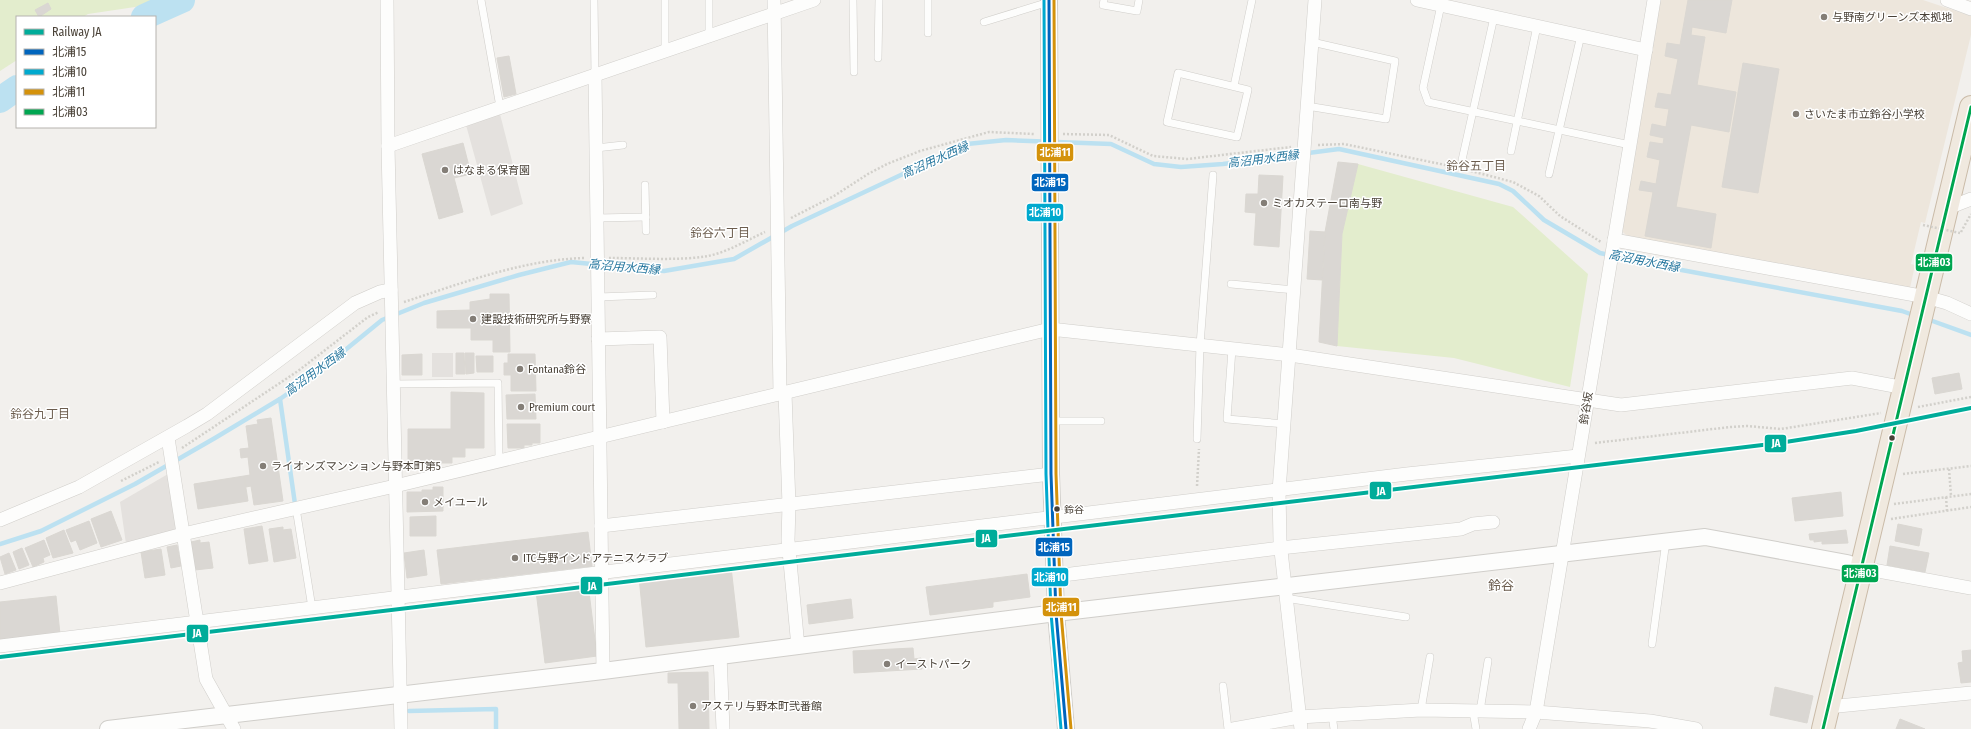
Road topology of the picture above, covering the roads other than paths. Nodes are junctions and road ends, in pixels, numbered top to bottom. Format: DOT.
graph roads {
  1 [pos="387,0"];
  2 [pos="480,0"];
  3 [pos="594,0"];
  4 [pos="665,0"];
  5 [pos="709,0"];
  6 [pos="774,0"];
  7 [pos="814,0"];
  8 [pos="854,0"];
  9 [pos="879,0"];
  10 [pos="928,0"];
  11 [pos="1104,0"];
  12 [pos="1139,0"];
  13 [pos="1252,0"];
  14 [pos="1315,0"];
  15 [pos="1417,0"];
  16 [pos="1654,0"];
  17 [pos="1947,0"];
  18 [pos="1049,1"];
  19 [pos="1441,5"];
  20 [pos="1971,9"];
  21 [pos="774,14"];
  22 [pos="1494,17"];
  23 [pos="984,22"];
  24 [pos="1537,26"];
  25 [pos="928,33"];
  26 [pos="1581,35"];
  27 [pos="709,36"];
  28 [pos="1312,42"];
  29 [pos="1646,50"];
  30 [pos="665,51"];
  31 [pos="878,58"];
  32 [pos="854,72"];
  33 [pos="595,75"];
  34 [pos="1234,86"];
  35 [pos="1307,106"];
  36 [pos="500,107"];
  37 [pos="1971,107"];
  38 [pos="1473,112"];
  39 [pos="1517,121"];
  40 [pos="1558,130"];
  41 [pos="623,145"];
  42 [pos="1630,145"];
  43 [pos="388,146"];
  44 [pos="596,148"];
  45 [pos="1511,151"];
  46 [pos="1462,160"];
  47 [pos="1549,174"];
  48 [pos="1213,175"];
  49 [pos="645,186"];
  50 [pos="1971,199"];
  51 [pos="1948,208"];
  52 [pos="646,217"];
  53 [pos="597,218"];
  54 [pos="646,231"];
  55 [pos="1613,249"];
  56 [pos="1231,284"];
  57 [pos="391,290"];
  58 [pos="1295,290"];
  59 [pos="653,295"];
  60 [pos="598,296"];
  61 [pos="1923,309"];
  62 [pos="1971,314"];
  63 [pos="1050,329"];
  64 [pos="598,339"];
  65 [pos="1200,345"];
  66 [pos="1232,349"];
  67 [pos="1290,356"];
  68 [pos="393,384"];
  69 [pos="1905,388"];
  70 [pos="782,393"];
  71 [pos="1587,400"];
  72 [pos="1050,421"];
  73 [pos="1101,421"];
  74 [pos="663,422"];
  75 [pos="1285,424"];
  76 [pos="600,437"];
  77 [pos="168,438"];
  78 [pos="1197,439"];
  79 [pos="1579,451"];
  80 [pos="499,461"];
  81 [pos="1051,474"];
  82 [pos="395,486"];
  83 [pos="1279,491"];
  84 [pos="789,505"];
  85 [pos="296,508"];
  86 [pos="1053,518"];
  87 [pos="0,520"];
  88 [pos="1493,522"];
  89 [pos="601,526"];
  90 [pos="183,534"];
  91 [pos="1666,541"];
  92 [pos="1280,548"];
  93 [pos="789,550"];
  94 [pos="1562,553"];
  95 [pos="1862,568"];
  96 [pos="602,574"];
  97 [pos="1055,576"];
  98 [pos="0,584"];
  99 [pos="1971,588"];
  100 [pos="1285,592"];
  101 [pos="398,598"];
  102 [pos="312,608"];
  103 [pos="1056,612"];
  104 [pos="1406,618"];
  105 [pos="197,622"];
  106 [pos="1652,644"];
  107 [pos="0,646"];
  108 [pos="798,647"];
  109 [pos="720,655"];
  110 [pos="1430,658"];
  111 [pos="1488,661"];
  112 [pos="603,671"];
  113 [pos="1223,686"];
  114 [pos="1971,692"];
  115 [pos="401,695"];
  116 [pos="1828,707"];
  117 [pos="1421,710"];
  118 [pos="1477,711"];
  119 [pos="1536,712"];
  120 [pos="226,714"];
  121 [pos="1332,715"];
  122 [pos="1300,723"];
  123 [pos="108,729"];
  124 [pos="234,729"];
  125 [pos="401,729"];
  126 [pos="723,729"];
  127 [pos="1066,729"];
  128 [pos="1228,729"];
  129 [pos="1234,729"];
  130 [pos="1334,729"];
  131 [pos="1476,729"];
  132 [pos="1529,729"];
  133 [pos="1696,729"];
  134 [pos="1823,729"];
  1 -- 43 [label="street"];
  2 -- 36 [label="lane"];
  3 -- 33 [label="lane"];
  4 -- 30 [label="lane"];
  5 -- 27 [label="lane"];
  6 -- 21 [label="street"];
  7 -- 21 [label="street"];
  8 -- 32 [label="lane"];
  9 -- 31 [label="lane"];
  10 -- 25 [label="lane"];
  11 -- 12 [label="lane"];
  13 -- 34 [label="lane"];
  14 -- 28 [label="street"];
  15 -- 19 [label="street"];
  16 -- 29 [label="street, 鈴谷坂"];
  17 -- 20 [label="street"];
  18 -- 23 [label="lane"];
  18 -- 63 [label="street"];
  19 -- 22 [label="street"];
  19 -- 38 [label="lane"];
  21 -- 27 [label="street"];
  21 -- 70 [label="street"];
  22 -- 24 [label="street"];
  22 -- 38 [label="lane"];
  24 -- 26 [label="street"];
  24 -- 39 [label="lane"];
  26 -- 29 [label="street"];
  26 -- 40 [label="lane"];
  27 -- 30 [label="street"];
  28 -- 35 [label="street"];
  28 -- 35 [label="lane"];
  29 -- 42 [label="street, 鈴谷坂"];
  30 -- 33 [label="street"];
  33 -- 36 [label="street"];
  33 -- 44 [label="street"];
  34 -- 34 [label="lane"];
  35 -- 58 [label="street"];
  36 -- 43 [label="street"];
  37 -- 51 [label="highway"];
  38 -- 39 [label="lane"];
  38 -- 46 [label="lane"];
  39 -- 40 [label="lane"];
  39 -- 45 [label="lane"];
  40 -- 42 [label="lane"];
  40 -- 47 [label="lane"];
  41 -- 44 [label="lane"];
  42 -- 55 [label="street, 鈴谷坂"];
  43 -- 57 [label="street"];
  44 -- 53 [label="street"];
  48 -- 65 [label="lane"];
  49 -- 52 [label="lane"];
  50 -- 51 [label="street"];
  51 -- 61 [label="highway"];
  52 -- 53 [label="lane"];
  52 -- 54 [label="lane"];
  53 -- 60 [label="street"];
  55 -- 61 [label="street"];
  55 -- 71 [label="street, 鈴谷坂"];
  56 -- 58 [label="lane"];
  57 -- 68 [label="street"];
  57 -- 77 [label="street"];
  58 -- 67 [label="street"];
  59 -- 60 [label="lane"];
  60 -- 64 [label="street"];
  61 -- 62 [label="street"];
  61 -- 69 [label="highway"];
  63 -- 65 [label="street"];
  63 -- 70 [label="street"];
  63 -- 72 [label="street"];
  64 -- 74 [label="street"];
  64 -- 76 [label="street"];
  65 -- 66 [label="street"];
  65 -- 78 [label="lane"];
  66 -- 67 [label="street"];
  66 -- 75 [label="lane"];
  67 -- 71 [label="street"];
  67 -- 75 [label="street"];
  68 -- 80 [label="lane"];
  68 -- 82 [label="street"];
  69 -- 71 [label="street"];
  69 -- 95 [label="highway"];
  70 -- 74 [label="street"];
  70 -- 84 [label="street"];
  71 -- 79 [label="street, 鈴谷坂"];
  72 -- 73 [label="lane"];
  72 -- 81 [label="street"];
  74 -- 76 [label="street"];
  75 -- 83 [label="street"];
  76 -- 80 [label="street"];
  76 -- 89 [label="street"];
  77 -- 87 [label="street"];
  77 -- 90 [label="street"];
  79 -- 83 [label="street"];
  79 -- 94 [label="street, 鈴谷坂"];
  80 -- 82 [label="street"];
  81 -- 84 [label="street"];
  81 -- 86 [label="street"];
  82 -- 85 [label="street"];
  82 -- 101 [label="street"];
  83 -- 86 [label="street"];
  83 -- 92 [label="street"];
  84 -- 89 [label="street"];
  84 -- 93 [label="street"];
  85 -- 90 [label="street"];
  85 -- 102 [label="lane"];
  86 -- 93 [label="street"];
  86 -- 97 [label="street"];
  88 -- 92 [label="street"];
  89 -- 96 [label="street"];
  90 -- 98 [label="street"];
  90 -- 105 [label="street"];
  91 -- 94 [label="street"];
  91 -- 95 [label="street"];
  91 -- 106 [label="lane"];
  92 -- 97 [label="street"];
  92 -- 100 [label="street"];
  93 -- 96 [label="street"];
  93 -- 108 [label="street"];
  94 -- 100 [label="street"];
  94 -- 119 [label="street, 鈴谷坂"];
  95 -- 99 [label="street"];
  95 -- 116 [label="highway"];
  96 -- 101 [label="street"];
  96 -- 112 [label="street"];
  97 -- 103 [label="street"];
  100 -- 103 [label="street"];
  100 -- 104 [label="lane"];
  100 -- 122 [label="street"];
  101 -- 102 [label="street"];
  101 -- 115 [label="street"];
  102 -- 105 [label="street"];
  103 -- 108 [label="street"];
  103 -- 127 [label="street"];
  105 -- 107 [label="street"];
  105 -- 120 [label="street"];
  108 -- 109 [label="street"];
  109 -- 112 [label="street"];
  109 -- 126 [label="street"];
  110 -- 117 [label="lane"];
  111 -- 118 [label="lane"];
  112 -- 115 [label="street"];
  113 -- 128 [label="lane"];
  114 -- 116 [label="street"];
  115 -- 120 [label="street"];
  115 -- 125 [label="street"];
  116 -- 134 [label="highway"];
  117 -- 118 [label="street"];
  117 -- 121 [label="street"];
  118 -- 119 [label="street"];
  118 -- 131 [label="lane"];
  119 -- 132 [label="street, 鈴谷坂"];
  119 -- 133 [label="street"];
  120 -- 123 [label="street"];
  120 -- 124 [label="street"];
  121 -- 122 [label="street"];
  121 -- 130 [label="lane"];
  122 -- 129 [label="street"];
}
